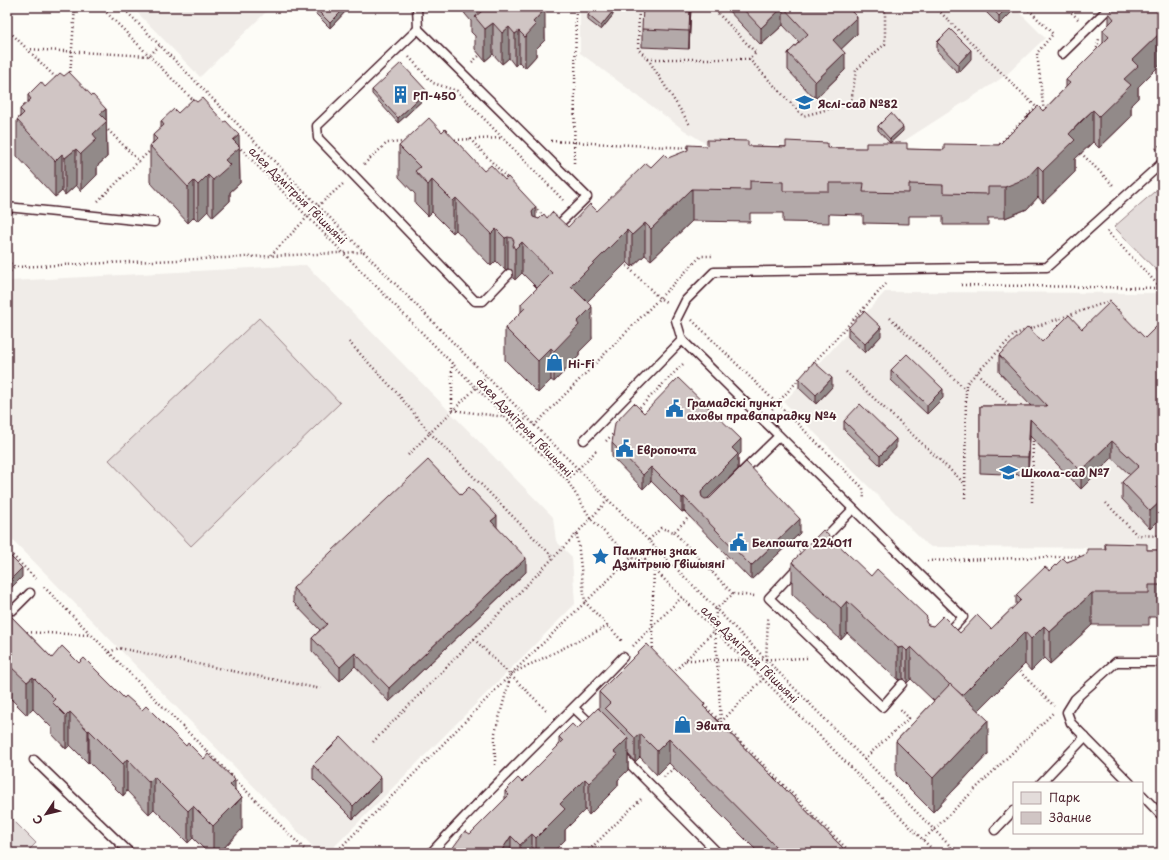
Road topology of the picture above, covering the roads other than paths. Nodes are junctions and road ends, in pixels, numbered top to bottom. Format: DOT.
graph roads {
  1 [pos="417,7"];
  2 [pos="1110,7"];
  3 [pos="418,29"];
  4 [pos="1062,54"];
  5 [pos="1162,163"];
  6 [pos="7,207"];
  7 [pos="154,222"];
  8 [pos="553,230"];
  9 [pos="509,274"];
  10 [pos="682,340"];
  11 [pos="779,436"];
  12 [pos="584,440"];
  13 [pos="734,480"];
  14 [pos="852,508"];
  15 [pos="815,549"];
  16 [pos="804,560"];
  17 [pos="30,593"];
  18 [pos="7,610"];
  19 [pos="940,643"];
  20 [pos="623,657"];
  21 [pos="1162,662"];
  22 [pos="902,684"];
  23 [pos="574,708"];
  24 [pos="599,733"];
  25 [pos="1085,737"];
  26 [pos="615,750"];
  27 [pos="34,760"];
  28 [pos="1042,782"];
  29 [pos="1129,782"];
  30 [pos="1143,796"];
  31 [pos="1013,811"];
  32 [pos="1162,816"];
  33 [pos="995,830"];
  34 [pos="130,853"];
  35 [pos="432,853"];
  36 [pos="718,853"];
  1 -- 3 [label="lane"];
  2 -- 4 [label="lane"];
  3 -- 8 [label="lane"];
  3 -- 9 [label="lane"];
  5 -- 10 [label="lane"];
  6 -- 7 [label="lane"];
  10 -- 11 [label="lane"];
  10 -- 12 [label="lane"];
  11 -- 13 [label="lane"];
  11 -- 14 [label="lane"];
  14 -- 15 [label="lane"];
  14 -- 19 [label="lane"];
  16 -- 22 [label="lane"];
  17 -- 18 [label="lane"];
  20 -- 23 [label="lane"];
  21 -- 25 [label="lane"];
  23 -- 24 [label="lane"];
  23 -- 35 [label="lane"];
  25 -- 28 [label="lane"];
  25 -- 29 [label="lane"];
  26 -- 36 [label="lane"];
  27 -- 34 [label="lane"];
  30 -- 32 [label="lane"];
  31 -- 33 [label="lane"];
}
